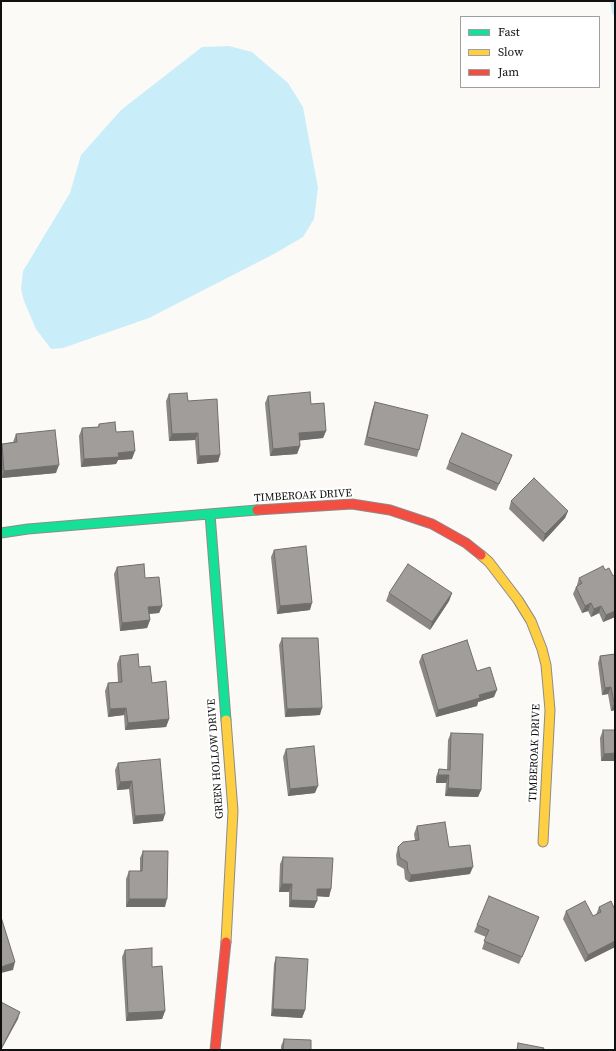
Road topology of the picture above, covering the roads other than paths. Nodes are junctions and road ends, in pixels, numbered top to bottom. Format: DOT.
graph roads {
  1 [pos="210,514"];
  2 [pos="1,533"];
  3 [pos="543,842"];
  4 [pos="215,1050"];
  1 -- 2 [label="street, TIMBEROAK DRIVE"];
  1 -- 3 [label="street, TIMBEROAK DRIVE"];
  1 -- 4 [label="street, GREEN HOLLOW DRIVE"];
}
